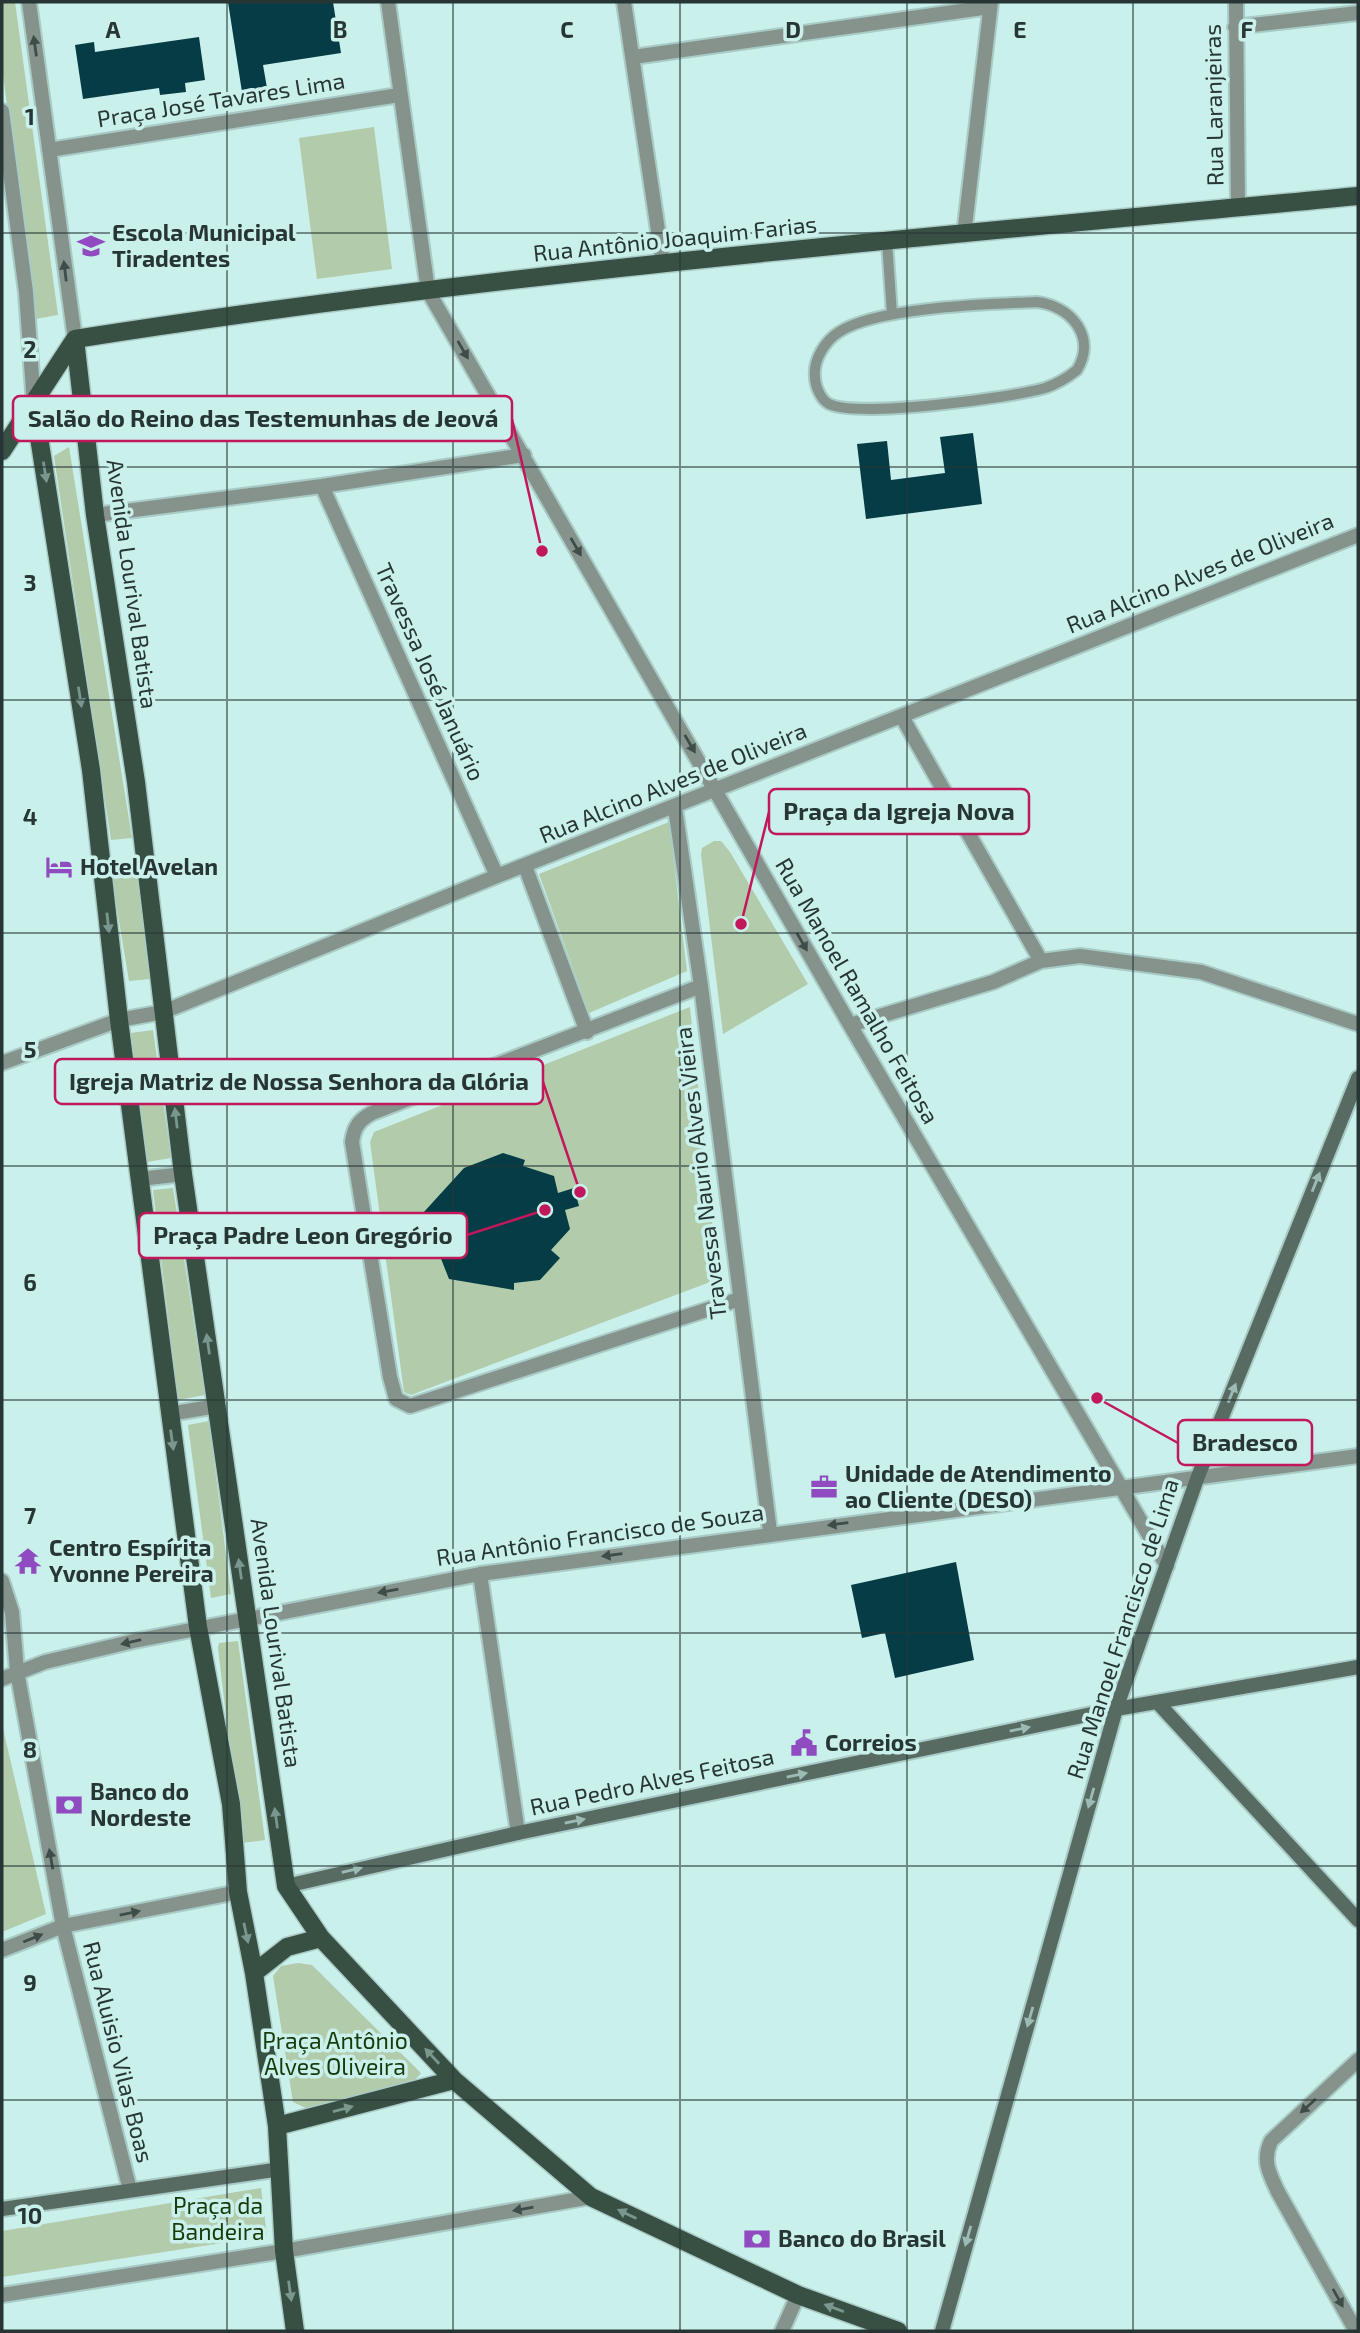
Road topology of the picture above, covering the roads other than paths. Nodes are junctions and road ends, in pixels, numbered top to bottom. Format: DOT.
graph roads {
  1 [pos="29,2"];
  2 [pos="388,2"];
  3 [pos="624,2"];
  4 [pos="1236,2"];
  5 [pos="990,4"];
  6 [pos="1358,13"];
  7 [pos="1235,27"];
  8 [pos="633,57"];
  9 [pos="399,95"];
  10 [pos="2,111"];
  11 [pos="49,150"];
  12 [pos="1358,196"];
  13 [pos="1238,208"];
  14 [pos="964,234"];
  15 [pos="887,242"];
  16 [pos="663,264"];
  17 [pos="428,290"];
  18 [pos="892,314"];
  19 [pos="75,339"];
  20 [pos="34,405"];
  21 [pos="2,451"];
  22 [pos="524,456"];
  23 [pos="322,486"];
  24 [pos="95,515"];
  25 [pos="1358,535"];
  26 [pos="902,717"];
  27 [pos="716,790"];
  28 [pos="675,808"];
  29 [pos="526,866"];
  30 [pos="498,876"];
  31 [pos="1041,961"];
  32 [pos="701,986"];
  33 [pos="163,1012"];
  34 [pos="119,1020"];
  35 [pos="1358,1024"];
  36 [pos="850,1025"];
  37 [pos="587,1032"];
  38 [pos="2,1063"];
  39 [pos="1358,1078"];
  40 [pos="183,1174"];
  41 [pos="140,1178"];
  42 [pos="740,1299"];
  43 [pos="217,1406"];
  44 [pos="169,1414"];
  45 [pos="1358,1456"];
  46 [pos="1197,1479"];
  47 [pos="1122,1488"];
  48 [pos="770,1532"];
  49 [pos="1167,1566"];
  50 [pos="480,1574"];
  51 [pos="2,1581"];
  52 [pos="247,1617"];
  53 [pos="198,1627"];
  54 [pos="1358,1667"];
  55 [pos="17,1671"];
  56 [pos="2,1679"];
  57 [pos="1158,1703"];
  58 [pos="1116,1709"];
  59 [pos="518,1833"];
  60 [pos="286,1886"];
  61 [pos="238,1892"];
  62 [pos="1358,1920"];
  63 [pos="63,1926"];
  64 [pos="321,1938"];
  65 [pos="2,1950"];
  66 [pos="254,1973"];
  67 [pos="1358,2060"];
  68 [pos="454,2080"];
  69 [pos="277,2126"];
  70 [pos="281,2169"];
  71 [pos="130,2190"];
  72 [pos="591,2197"];
  73 [pos="2,2209"];
  74 [pos="284,2251"];
  75 [pos="2,2295"];
  76 [pos="798,2295"];
  77 [pos="295,2331"];
  78 [pos="782,2331"];
  79 [pos="898,2331"];
  80 [pos="942,2331"];
  81 [pos="1356,2331"];
  11 -- 1 [label="street, Avenida Lourival Batista, one-way"];
  2 -- 9 [label="street"];
  3 -- 8 [label="street"];
  4 -- 7 [label="street, Rua Laranjeiras"];
  5 -- 8 [label="street"];
  5 -- 14 [label="street"];
  6 -- 7 [label="street"];
  7 -- 13 [label="street, Rua Laranjeiras"];
  8 -- 16 [label="street"];
  9 -- 11 [label="street, Praça José Tavares Lima"];
  9 -- 17 [label="street"];
  10 -- 20 [label="street"];
  19 -- 11 [label="street, Avenida Lourival Batista, one-way"];
  12 -- 13 [label="main road, Rua Antônio Joaquim Farias"];
  13 -- 14 [label="main road, Rua Antônio Joaquim Farias"];
  14 -- 15 [label="main road, Rua Antônio Joaquim Farias"];
  15 -- 16 [label="main road, Rua Antônio Joaquim Farias"];
  15 -- 18 [label="lane"];
  16 -- 17 [label="main road, Rua Antônio Joaquim Farias"];
  17 -- 19 [label="main road, Rua Antônio Joaquim Farias"];
  17 -- 22 [label="street, Rua Manoel Ramalho Feitosa, one-way"];
  18 -- 18 [label="lane"];
  19 -- 20 [label="main road"];
  19 -- 24 [label="main road, Avenida Lourival Batista"];
  20 -- 21 [label="main road"];
  20 -- 34 [label="main road, one-way"];
  22 -- 23 [label="street"];
  22 -- 27 [label="street, Rua Manoel Ramalho Feitosa, one-way"];
  23 -- 24 [label="street"];
  23 -- 30 [label="street, Travessa José Januário"];
  24 -- 33 [label="main road, Avenida Lourival Batista"];
  25 -- 26 [label="street, Rua Alcino Alves de Oliveira"];
  26 -- 27 [label="street, Rua Alcino Alves de Oliveira"];
  26 -- 31 [label="street"];
  27 -- 28 [label="street, Rua Alcino Alves de Oliveira"];
  27 -- 36 [label="street, Rua Manoel Ramalho Feitosa, one-way"];
  28 -- 29 [label="street, Rua Alcino Alves de Oliveira"];
  28 -- 32 [label="street, Travessa Naurio Alves Vieira"];
  29 -- 30 [label="street, Rua Alcino Alves de Oliveira"];
  29 -- 37 [label="street"];
  30 -- 33 [label="street, Rua Alcino Alves de Oliveira"];
  31 -- 35 [label="street"];
  31 -- 36 [label="street"];
  32 -- 37 [label="street"];
  32 -- 42 [label="street, Travessa Naurio Alves Vieira"];
  33 -- 34 [label="street, Rua Alcino Alves de Oliveira"];
  40 -- 33 [label="main road, Avenida Lourival Batista, one-way"];
  34 -- 38 [label="street, Rua Alcino Alves de Oliveira"];
  34 -- 41 [label="main road"];
  36 -- 47 [label="street, Rua Manoel Ramalho Feitosa"];
  37 -- 42 [label="street"];
  46 -- 39 [label="street, Rua Manoel Francisco de Lima, one-way"];
  40 -- 41 [label="street"];
  43 -- 40 [label="main road, Avenida Lourival Batista, one-way"];
  41 -- 44 [label="main road"];
  42 -- 48 [label="street, Travessa Naurio Alves Vieira"];
  43 -- 44 [label="street"];
  52 -- 43 [label="main road, Avenida Lourival Batista, one-way"];
  44 -- 53 [label="main road, one-way"];
  45 -- 46 [label="street, Rua Antônio Francisco de Souza"];
  46 -- 47 [label="street, Rua Antônio Francisco de Souza"];
  46 -- 49 [label="street, Rua Manoel Francisco de Lima"];
  47 -- 48 [label="street, Rua Antônio Francisco de Souza, one-way"];
  47 -- 49 [label="street, Rua Manoel Ramalho Feitosa"];
  48 -- 50 [label="street, Rua Antônio Francisco de Souza, one-way"];
  49 -- 58 [label="street, Rua Manoel Francisco de Lima"];
  50 -- 52 [label="street, Rua Antônio Francisco de Souza, one-way"];
  50 -- 59 [label="street"];
  51 -- 55 [label="street, Rua Aluisio Vilas Boas"];
  52 -- 53 [label="street, Rua Antônio Francisco de Souza"];
  60 -- 52 [label="main road, Avenida Lourival Batista, one-way"];
  53 -- 55 [label="street, Rua Antônio Francisco de Souza, one-way"];
  53 -- 61 [label="main road"];
  54 -- 57 [label="street, Rua Pedro Alves Feitosa"];
  55 -- 56 [label="street, Rua Antônio Francisco de Souza"];
  63 -- 55 [label="street, Rua Aluisio Vilas Boas, one-way"];
  57 -- 58 [label="street, Rua Pedro Alves Feitosa"];
  57 -- 62 [label="street"];
  59 -- 58 [label="street, Rua Pedro Alves Feitosa, one-way"];
  58 -- 80 [label="street, Rua Manoel Francisco de Lima, one-way"];
  60 -- 59 [label="street, Rua Pedro Alves Feitosa, one-way"];
  60 -- 64 [label="main road"];
  63 -- 61 [label="street, one-way"];
  61 -- 66 [label="main road, one-way"];
  65 -- 63 [label="street, one-way"];
  63 -- 71 [label="street, Rua Aluisio Vilas Boas"];
  64 -- 66 [label="main road"];
  68 -- 64 [label="main road, one-way"];
  66 -- 69 [label="main road"];
  67 -- 81 [label="street, one-way"];
  69 -- 68 [label="main road, one-way"];
  68 -- 72 [label="main road"];
  69 -- 70 [label="main road"];
  70 -- 71 [label="street"];
  70 -- 74 [label="main road"];
  71 -- 73 [label="street"];
  72 -- 74 [label="street, one-way"];
  76 -- 72 [label="main road, one-way"];
  74 -- 75 [label="street"];
  74 -- 77 [label="main road, one-way"];
  76 -- 78 [label="street"];
  79 -- 76 [label="main road, one-way"];
}
